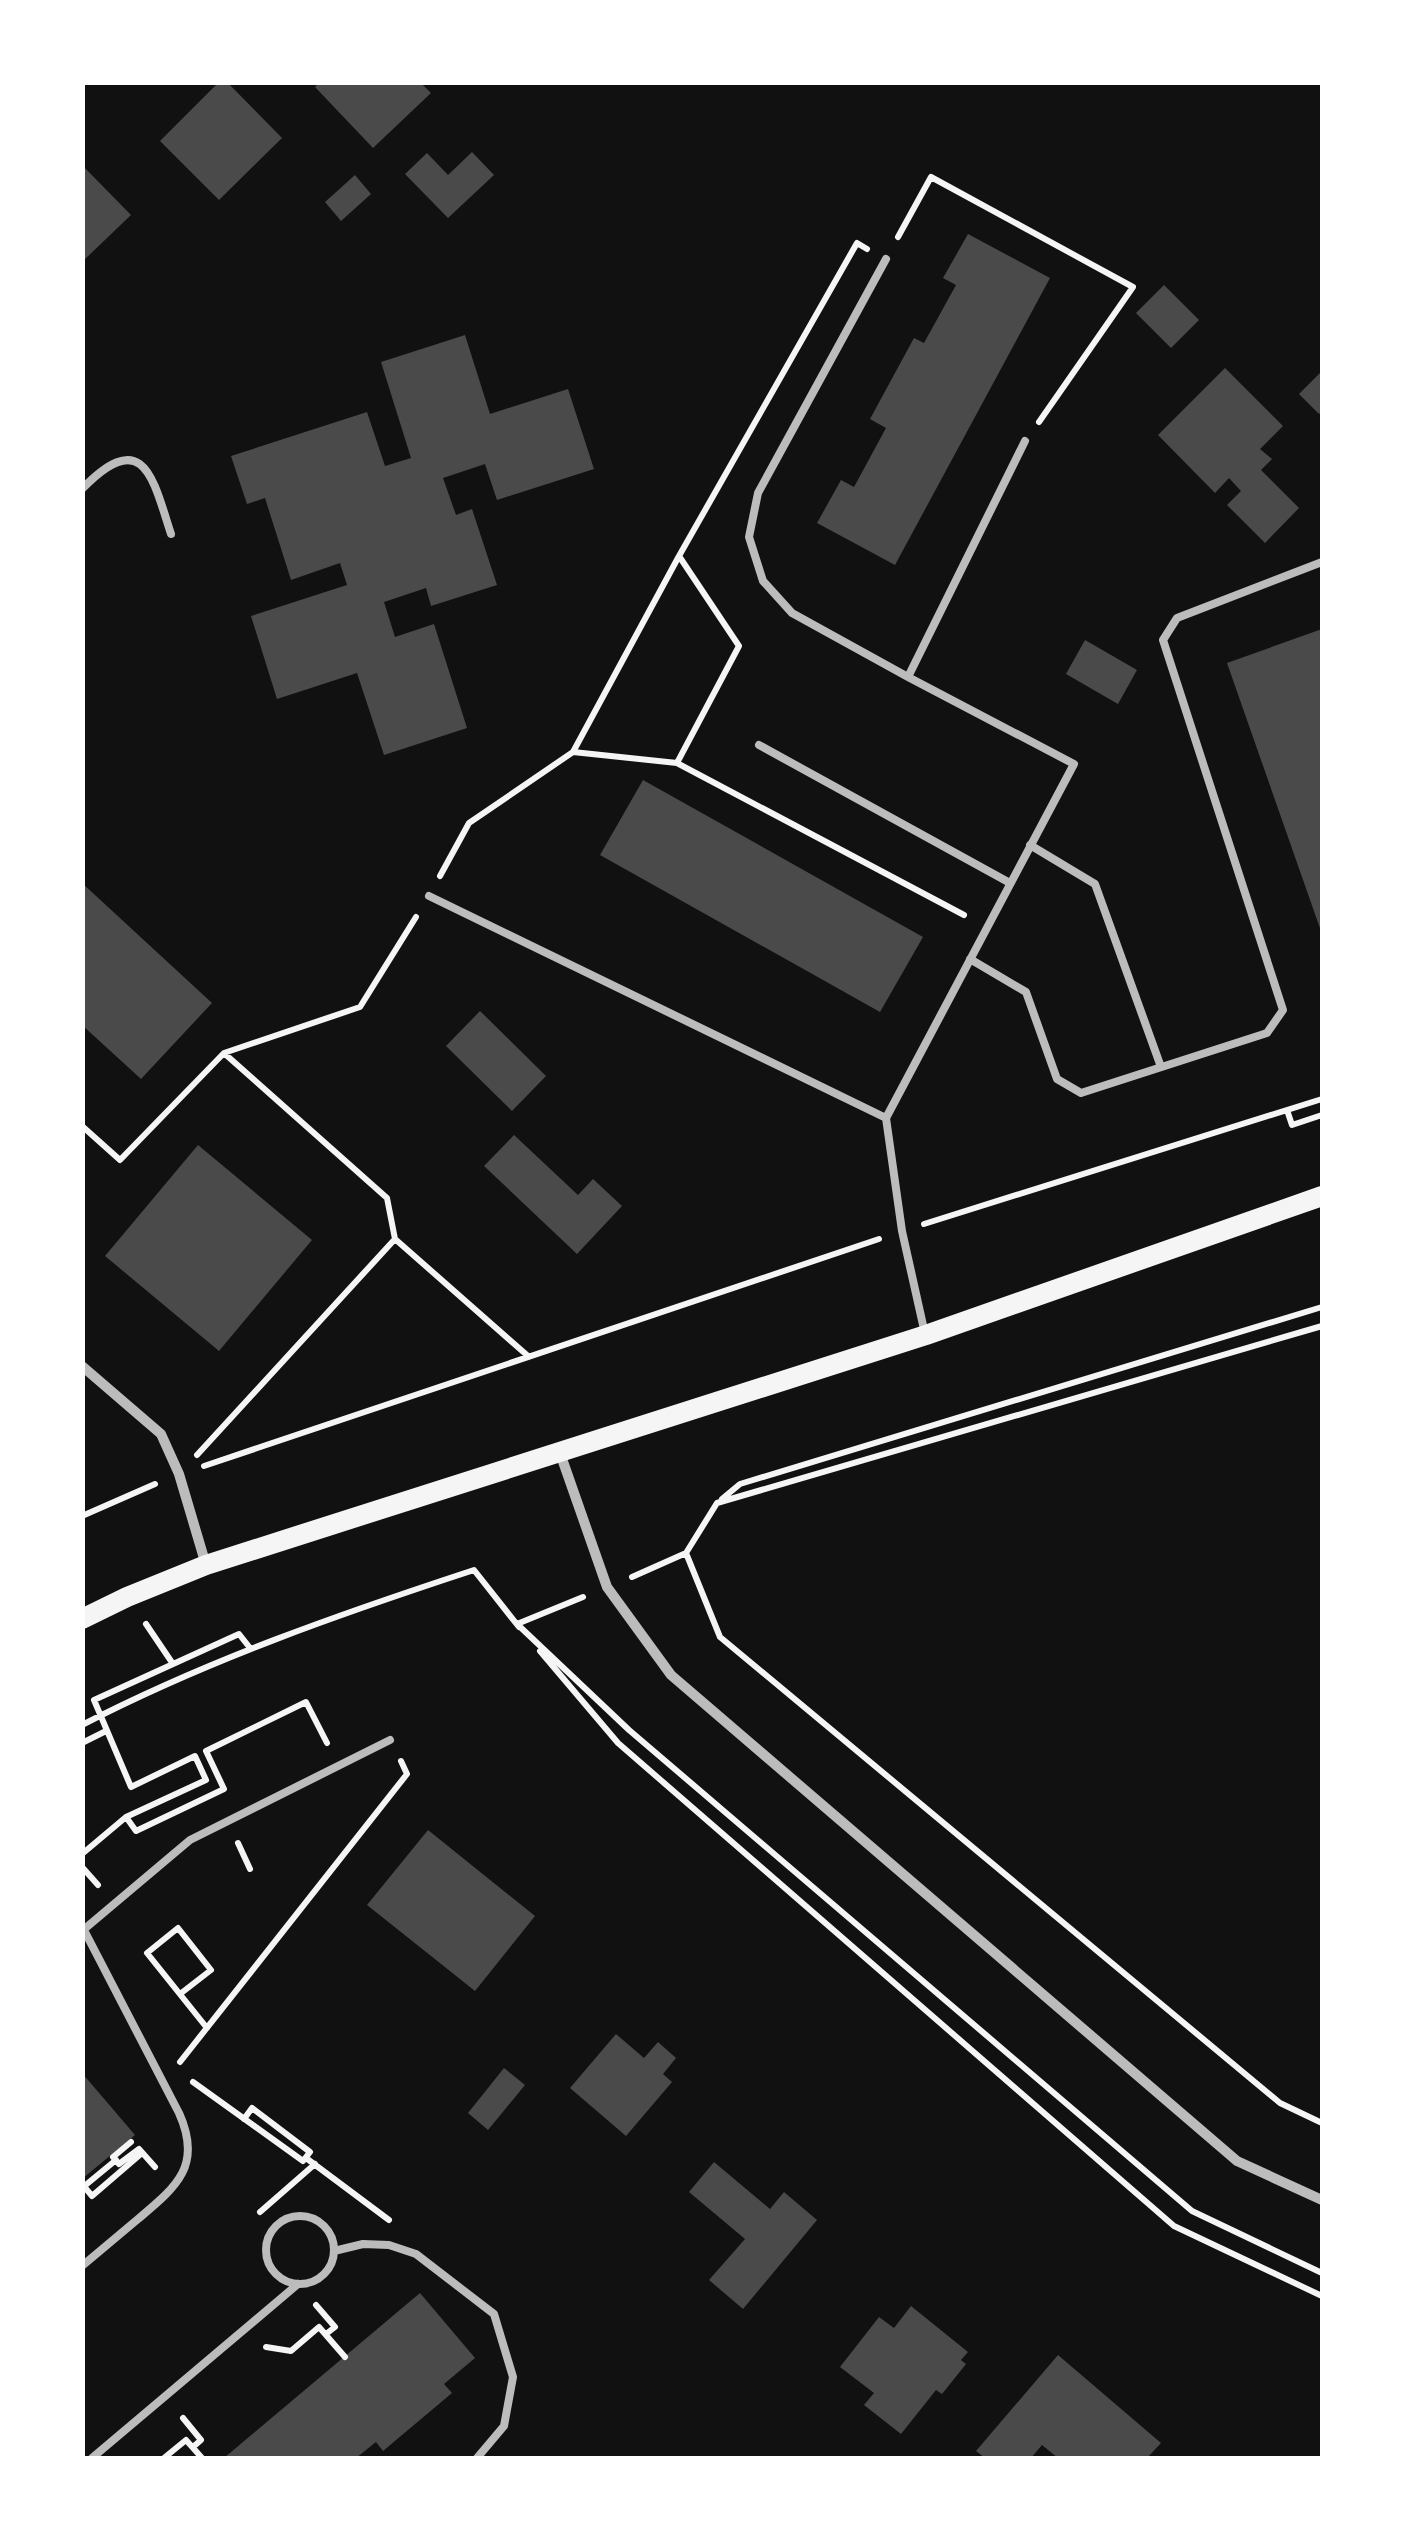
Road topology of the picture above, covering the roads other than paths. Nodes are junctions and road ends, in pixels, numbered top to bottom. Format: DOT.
graph roads {
  1 [pos="886,259"];
  2 [pos="1026,441"];
  3 [pos="85,482"];
  4 [pos="172,534"];
  5 [pos="1322,562"];
  6 [pos="908,678"];
  7 [pos="759,745"];
  8 [pos="1030,845"];
  9 [pos="1010,884"];
  10 [pos="429,896"];
  11 [pos="970,960"];
  12 [pos="1161,1067"];
  13 [pos="886,1118"];
  14 [pos="1322,1196"];
  15 [pos="926,1335"];
  16 [pos="82,1366"];
  17 [pos="559,1452"];
  18 [pos="206,1565"];
  19 [pos="82,1619"];
  20 [pos="390,1740"];
  21 [pos="83,1930"];
  22 [pos="1322,2200"];
  23 [pos="334,2251"];
  24 [pos="82,2266"];
  25 [pos="298,2284"];
  26 [pos="92,2458"];
  27 [pos="477,2458"];
  1 -- 6 [label="lane"];
  2 -- 6 [label="lane"];
  3 -- 4 [label="lane"];
  5 -- 12 [label="lane"];
  6 -- 8 [label="lane"];
  7 -- 9 [label="lane"];
  8 -- 9 [label="lane"];
  8 -- 12 [label="lane"];
  9 -- 11 [label="lane"];
  10 -- 13 [label="lane"];
  11 -- 12 [label="lane"];
  11 -- 13 [label="lane"];
  13 -- 15 [label="lane"];
  14 -- 15 [label="main road"];
  15 -- 17 [label="main road"];
  16 -- 18 [label="street"];
  17 -- 18 [label="main road"];
  17 -- 22 [label="street"];
  18 -- 19 [label="main road"];
  20 -- 21 [label="lane"];
  21 -- 24 [label="lane"];
  23 -- 25 [label="lane"];
  23 -- 25 [label="lane"];
  23 -- 27 [label="lane"];
  25 -- 26 [label="lane"];
}
